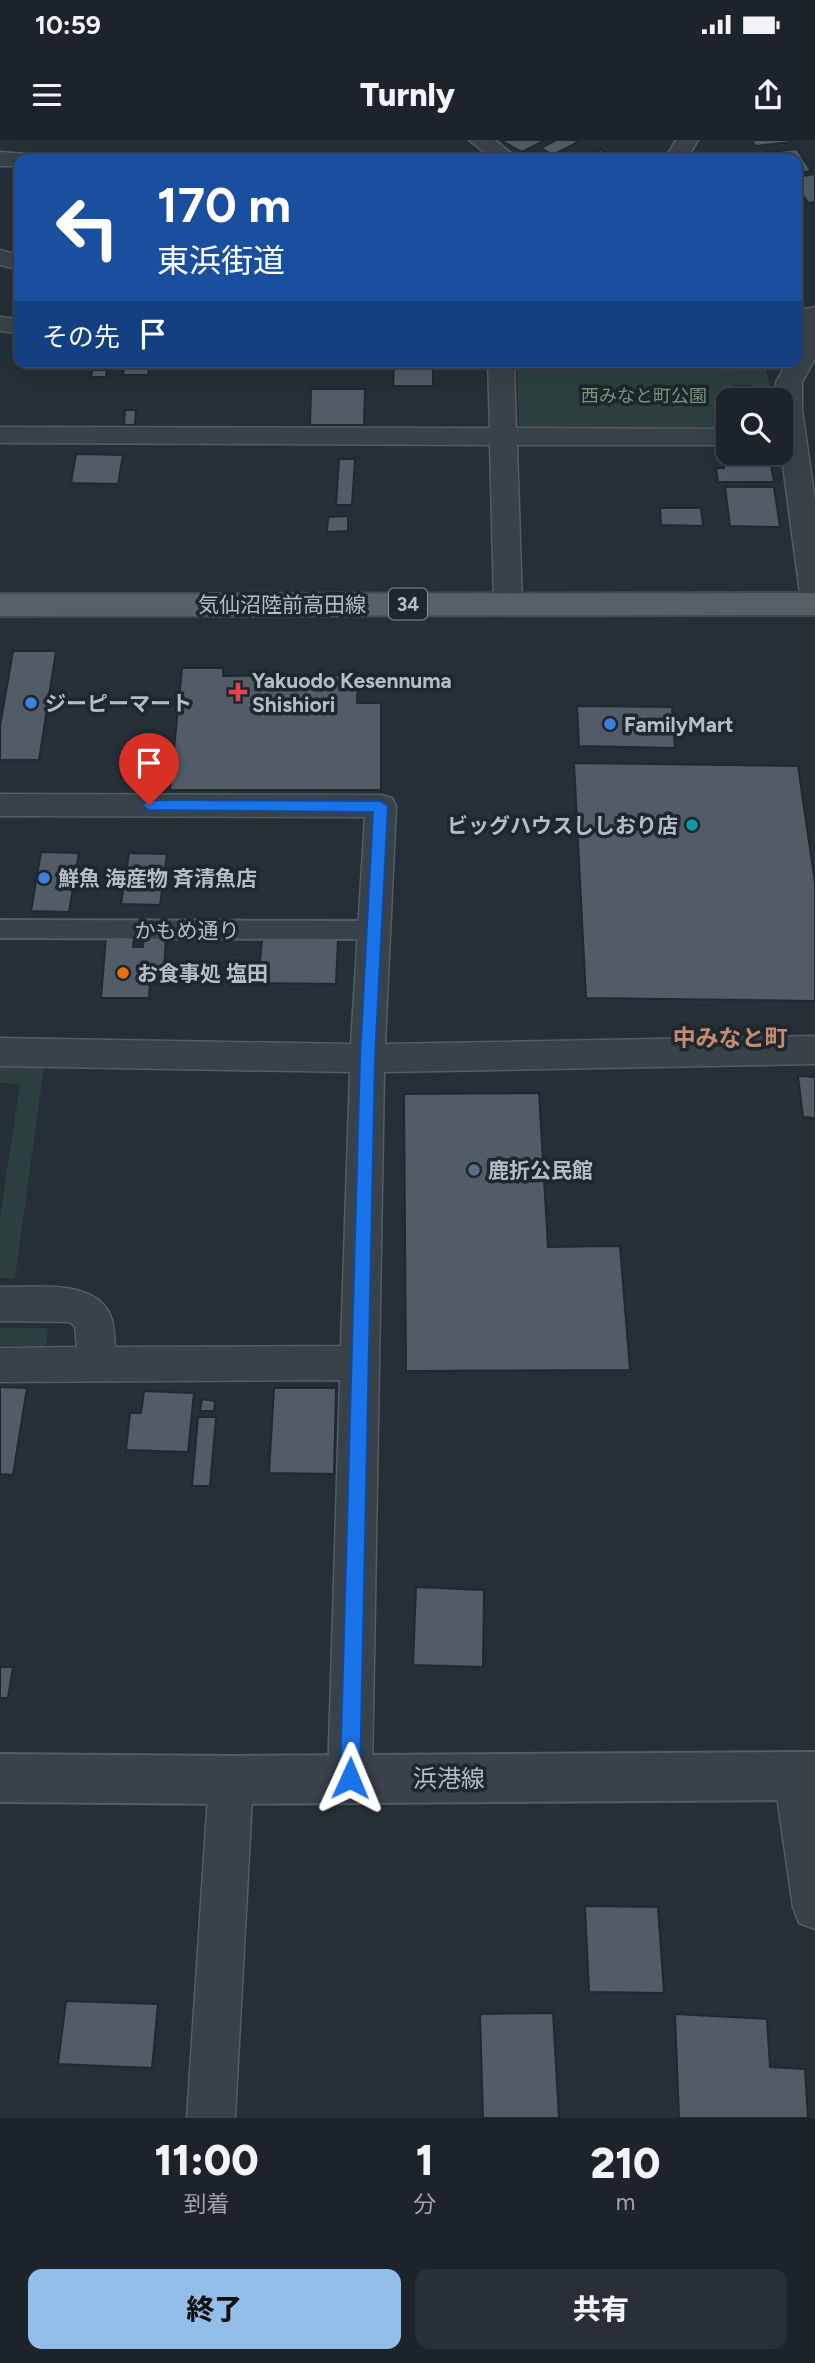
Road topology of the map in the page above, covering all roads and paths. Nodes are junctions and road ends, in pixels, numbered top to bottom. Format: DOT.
graph roads {
  1 [pos="480,140"];
  2 [pos="500,154"];
  3 [pos="807,313"];
  4 [pos="813,344"];
  5 [pos="802,361"];
  6 [pos="500,368"];
  7 [pos="798,368"];
  8 [pos="789,388"];
  9 [pos="0,435"];
  10 [pos="505,436"];
  11 [pos="716,437"];
  12 [pos="793,452"];
  13 [pos="807,486"];
  14 [pos="815,602"];
  15 [pos="508,603"];
  16 [pos="0,605"];
  17 [pos="0,805"];
  18 [pos="0,929"];
  19 [pos="374,930"];
  20 [pos="815,1050"];
  21 [pos="0,1052"];
  22 [pos="367,1058"];
  23 [pos="0,1304"];
  24 [pos="359,1363"];
  25 [pos="0,1364"];
  26 [pos="98,1364"];
  27 [pos="806,1776"];
  28 [pos="0,1778"];
  29 [pos="350,1778"];
  30 [pos="231,1780"];
  31 [pos="815,1907"];
  32 [pos="211,2118"];
  1 -- 2 [label="street"];
  3 -- 4 [label="street"];
  4 -- 5 [label="street"];
  6 -- 10 [label="street"];
  7 -- 8 [label="street"];
  9 -- 10 [label="street"];
  10 -- 11 [label="street"];
  10 -- 15 [label="street"];
  12 -- 13 [label="street"];
  13 -- 14 [label="street"];
  14 -- 15 [label="main road, 気仙沼陸前高田線 / 34"];
  15 -- 16 [label="main road, 気仙沼陸前高田線 / 34"];
  17 -- 19 [label="street"];
  18 -- 19 [label="street, かもめ通り"];
  19 -- 22 [label="street"];
  20 -- 22 [label="street"];
  21 -- 22 [label="street"];
  22 -- 24 [label="street"];
  23 -- 26 [label="street"];
  24 -- 26 [label="street"];
  24 -- 29 [label="street"];
  25 -- 26 [label="street"];
  27 -- 29 [label="street, 浜港線"];
  27 -- 31 [label="street"];
  28 -- 30 [label="street, 浜港線"];
  29 -- 30 [label="street, 浜港線"];
  30 -- 32 [label="street"];
}
